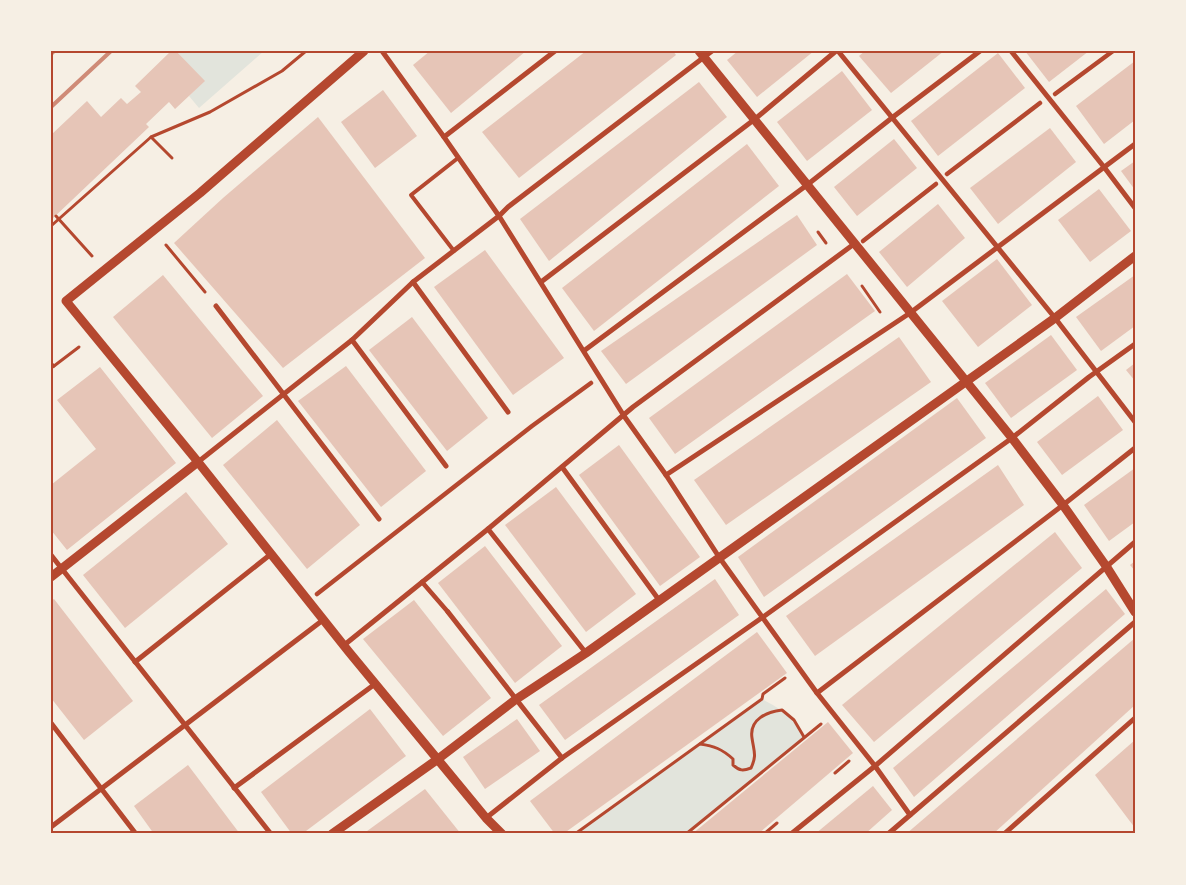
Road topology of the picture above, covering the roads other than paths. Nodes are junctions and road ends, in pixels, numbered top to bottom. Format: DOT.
graph roads {
  1 [pos="364,51"];
  2 [pos="382,51"];
  3 [pos="555,51"];
  4 [pos="712,51"];
  5 [pos="837,51"];
  6 [pos="980,51"];
  7 [pos="1011,51"];
  8 [pos="1113,51"];
  9 [pos="702,55"];
  10 [pos="1055,94"];
  11 [pos="1040,103"];
  12 [pos="893,117"];
  13 [pos="755,119"];
  14 [pos="444,137"];
  15 [pos="1135,144"];
  16 [pos="458,158"];
  17 [pos="1104,167"];
  18 [pos="948,174"];
  19 [pos="936,184"];
  20 [pos="807,185"];
  21 [pos="1135,208"];
  22 [pos="499,216"];
  23 [pos="858,242"];
  24 [pos="997,247"];
  25 [pos="454,251"];
  26 [pos="1135,256"];
  27 [pos="414,282"];
  28 [pos="541,282"];
  29 [pos="216,306"];
  30 [pos="910,314"];
  31 [pos="1055,318"];
  32 [pos="352,340"];
  33 [pos="1135,344"];
  34 [pos="585,350"];
  35 [pos="1096,372"];
  36 [pos="964,381"];
  37 [pos="591,383"];
  38 [pos="284,394"];
  39 [pos="508,412"];
  40 [pos="624,416"];
  41 [pos="1135,422"];
  42 [pos="1012,438"];
  43 [pos="1135,448"];
  44 [pos="198,462"];
  45 [pos="446,466"];
  46 [pos="562,467"];
  47 [pos="666,475"];
  48 [pos="1063,505"];
  49 [pos="379,519"];
  50 [pos="488,529"];
  51 [pos="1135,542"];
  52 [pos="51,554"];
  53 [pos="271,554"];
  54 [pos="719,557"];
  55 [pos="1106,566"];
  56 [pos="62,569"];
  57 [pos="51,577"];
  58 [pos="422,582"];
  59 [pos="317,594"];
  60 [pos="659,600"];
  61 [pos="448,612"];
  62 [pos="1135,612"];
  63 [pos="763,617"];
  64 [pos="323,620"];
  65 [pos="1135,622"];
  66 [pos="343,646"];
  67 [pos="586,653"];
  68 [pos="135,662"];
  69 [pos="375,684"];
  70 [pos="817,693"];
  71 [pos="515,700"];
  72 [pos="1135,718"];
  73 [pos="51,723"];
  74 [pos="185,725"];
  75 [pos="562,758"];
  76 [pos="438,759"];
  77 [pos="875,766"];
  78 [pos="101,787"];
  79 [pos="234,788"];
  80 [pos="910,815"];
  81 [pos="486,818"];
  82 [pos="51,827"];
  83 [pos="136,834"];
  84 [pos="272,834"];
  85 [pos="332,834"];
  86 [pos="502,834"];
  87 [pos="791,834"];
  88 [pos="888,834"];
  89 [pos="1004,834"];
  1 -- 44 [label="street"];
  2 -- 14 [label="street"];
  3 -- 14 [label="street"];
  4 -- 9 [label="street"];
  5 -- 12 [label="street"];
  5 -- 13 [label="street"];
  6 -- 12 [label="street"];
  7 -- 17 [label="street"];
  8 -- 10 [label="street"];
  9 -- 13 [label="street"];
  9 -- 22 [label="street"];
  11 -- 18 [label="street"];
  12 -- 20 [label="street"];
  12 -- 24 [label="street"];
  13 -- 20 [label="street"];
  13 -- 28 [label="street"];
  14 -- 16 [label="street"];
  15 -- 17 [label="street"];
  16 -- 22 [label="street"];
  16 -- 25 [label="lane"];
  17 -- 21 [label="street"];
  17 -- 24 [label="street"];
  19 -- 23 [label="street"];
  20 -- 23 [label="street"];
  20 -- 34 [label="street"];
  22 -- 25 [label="street"];
  22 -- 28 [label="street"];
  23 -- 30 [label="street"];
  23 -- 40 [label="street"];
  24 -- 30 [label="street"];
  24 -- 31 [label="street"];
  25 -- 27 [label="street"];
  26 -- 31 [label="street"];
  27 -- 32 [label="street"];
  27 -- 39 [label="street"];
  28 -- 34 [label="street"];
  29 -- 38 [label="street"];
  30 -- 36 [label="street"];
  30 -- 47 [label="street"];
  31 -- 35 [label="street"];
  31 -- 36 [label="street"];
  32 -- 38 [label="street"];
  32 -- 45 [label="street"];
  33 -- 35 [label="street"];
  34 -- 40 [label="street"];
  35 -- 41 [label="street"];
  35 -- 42 [label="street"];
  36 -- 42 [label="street"];
  36 -- 54 [label="street"];
  37 -- 59 [label="street"];
  38 -- 44 [label="street"];
  38 -- 49 [label="street"];
  40 -- 46 [label="street"];
  40 -- 47 [label="street"];
  42 -- 48 [label="street"];
  42 -- 63 [label="street"];
  43 -- 48 [label="street"];
  44 -- 53 [label="street"];
  44 -- 56 [label="street"];
  46 -- 50 [label="street"];
  46 -- 60 [label="street"];
  47 -- 54 [label="street"];
  48 -- 55 [label="street"];
  48 -- 70 [label="street"];
  50 -- 58 [label="street"];
  50 -- 67 [label="street"];
  51 -- 55 [label="street"];
  52 -- 56 [label="street"];
  53 -- 64 [label="street"];
  53 -- 68 [label="street"];
  54 -- 60 [label="street"];
  54 -- 63 [label="street"];
  55 -- 62 [label="street"];
  55 -- 77 [label="street"];
  56 -- 57 [label="street"];
  56 -- 68 [label="street"];
  58 -- 61 [label="street"];
  58 -- 66 [label="street"];
  60 -- 67 [label="street"];
  61 -- 71 [label="street"];
  63 -- 70 [label="street"];
  63 -- 75 [label="street"];
  64 -- 66 [label="street"];
  64 -- 74 [label="street"];
  65 -- 80 [label="street"];
  66 -- 69 [label="street"];
  67 -- 71 [label="street"];
  68 -- 74 [label="street"];
  69 -- 76 [label="street"];
  69 -- 79 [label="street"];
  70 -- 77 [label="street"];
  71 -- 75 [label="street"];
  71 -- 76 [label="street"];
  72 -- 89 [label="street"];
  73 -- 78 [label="street"];
  74 -- 78 [label="street"];
  74 -- 79 [label="street"];
  75 -- 81 [label="street"];
  76 -- 81 [label="street"];
  76 -- 85 [label="street"];
  77 -- 80 [label="street"];
  77 -- 87 [label="street"];
  78 -- 82 [label="street"];
  78 -- 83 [label="street"];
  79 -- 84 [label="street"];
  80 -- 88 [label="street"];
  81 -- 86 [label="street"];
}
